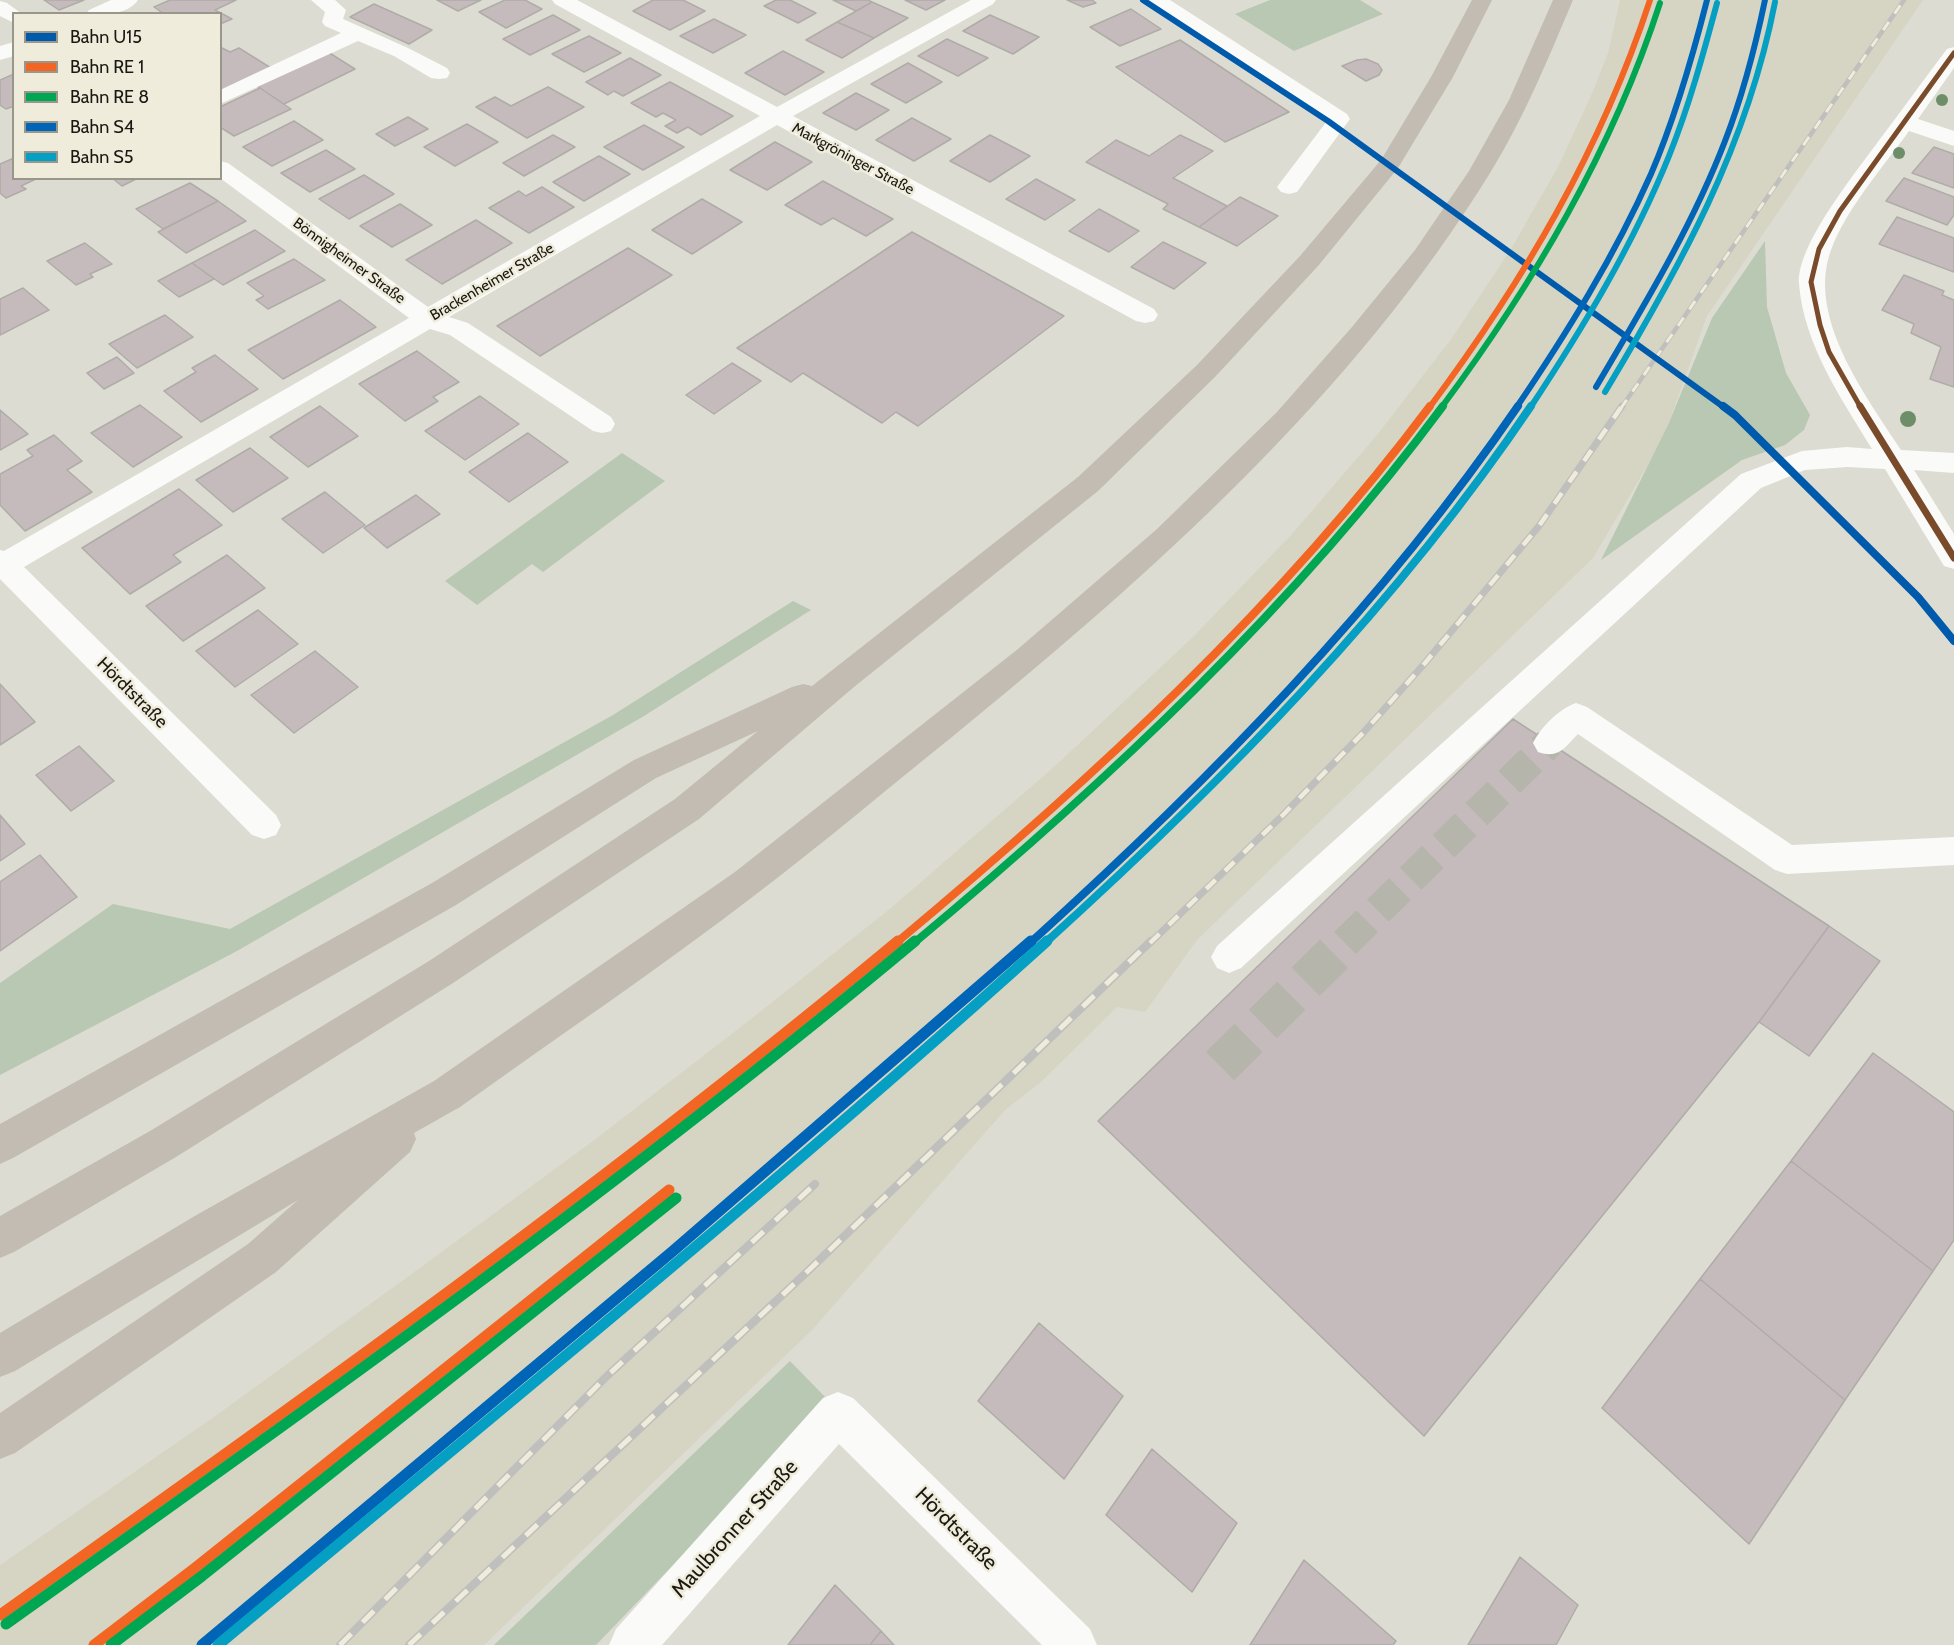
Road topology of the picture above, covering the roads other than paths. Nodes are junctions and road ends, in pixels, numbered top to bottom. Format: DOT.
graph roads {
  1 [pos="128,0"];
  2 [pos="321,0"];
  3 [pos="562,0"];
  4 [pos="986,0"];
  5 [pos="1156,0"];
  6 [pos="1482,0"];
  7 [pos="1563,0"];
  8 [pos="101,12"];
  9 [pos="358,33"];
  10 [pos="1954,52"];
  11 [pos="439,73"];
  12 [pos="222,97"];
  13 [pos="775,117"];
  14 [pos="1903,121"];
  15 [pos="1954,140"];
  16 [pos="222,169"];
  17 [pos="1289,187"];
  18 [pos="1145,315"];
  19 [pos="427,319"];
  20 [pos="602,424"];
  21 [pos="1894,462"];
  22 [pos="1954,463"];
  23 [pos="1954,558"];
  24 [pos="1,564"];
  25 [pos="843,678"];
  26 [pos="1549,743"];
  27 [pos="264,825"];
  28 [pos="1954,851"];
  29 [pos="1229,957"];
  30 [pos="447,1094"];
  31 [pos="0,1145"];
  32 [pos="0,1238"];
  33 [pos="0,1356"];
  34 [pos="838,1413"];
  35 [pos="0,1438"];
  36 [pos="632,1645"];
  37 [pos="1074,1645"];
  1 -- 8 [label="street"];
  2 -- 9 [label="street"];
  3 -- 13 [label="street, Markgröninger Straße"];
  4 -- 13 [label="street, Brackenheimer Straße"];
  5 -- 17 [label="street"];
  6 -- 25 [label="highway"];
  7 -- 30 [label="highway"];
  9 -- 11 [label="street"];
  9 -- 12 [label="street"];
  10 -- 14 [label="street"];
  13 -- 18 [label="street, Markgröninger Straße"];
  13 -- 19 [label="street, Brackenheimer Straße"];
  14 -- 15 [label="street"];
  14 -- 21 [label="street"];
  16 -- 19 [label="street, Bönnigheimer Straße"];
  19 -- 20 [label="street, Bönnigheimer Straße"];
  19 -- 24 [label="street, Brackenheimer Straße"];
  21 -- 22 [label="street"];
  21 -- 23 [label="street"];
  21 -- 29 [label="street"];
  24 -- 27 [label="street, Hördtstraße"];
  25 -- 31 [label="highway"];
  25 -- 32 [label="highway"];
  26 -- 28 [label="street"];
  30 -- 33 [label="highway"];
  30 -- 35 [label="highway"];
  34 -- 36 [label="street, Maulbronner Straße"];
  34 -- 37 [label="street, Hördtstraße"];
}
